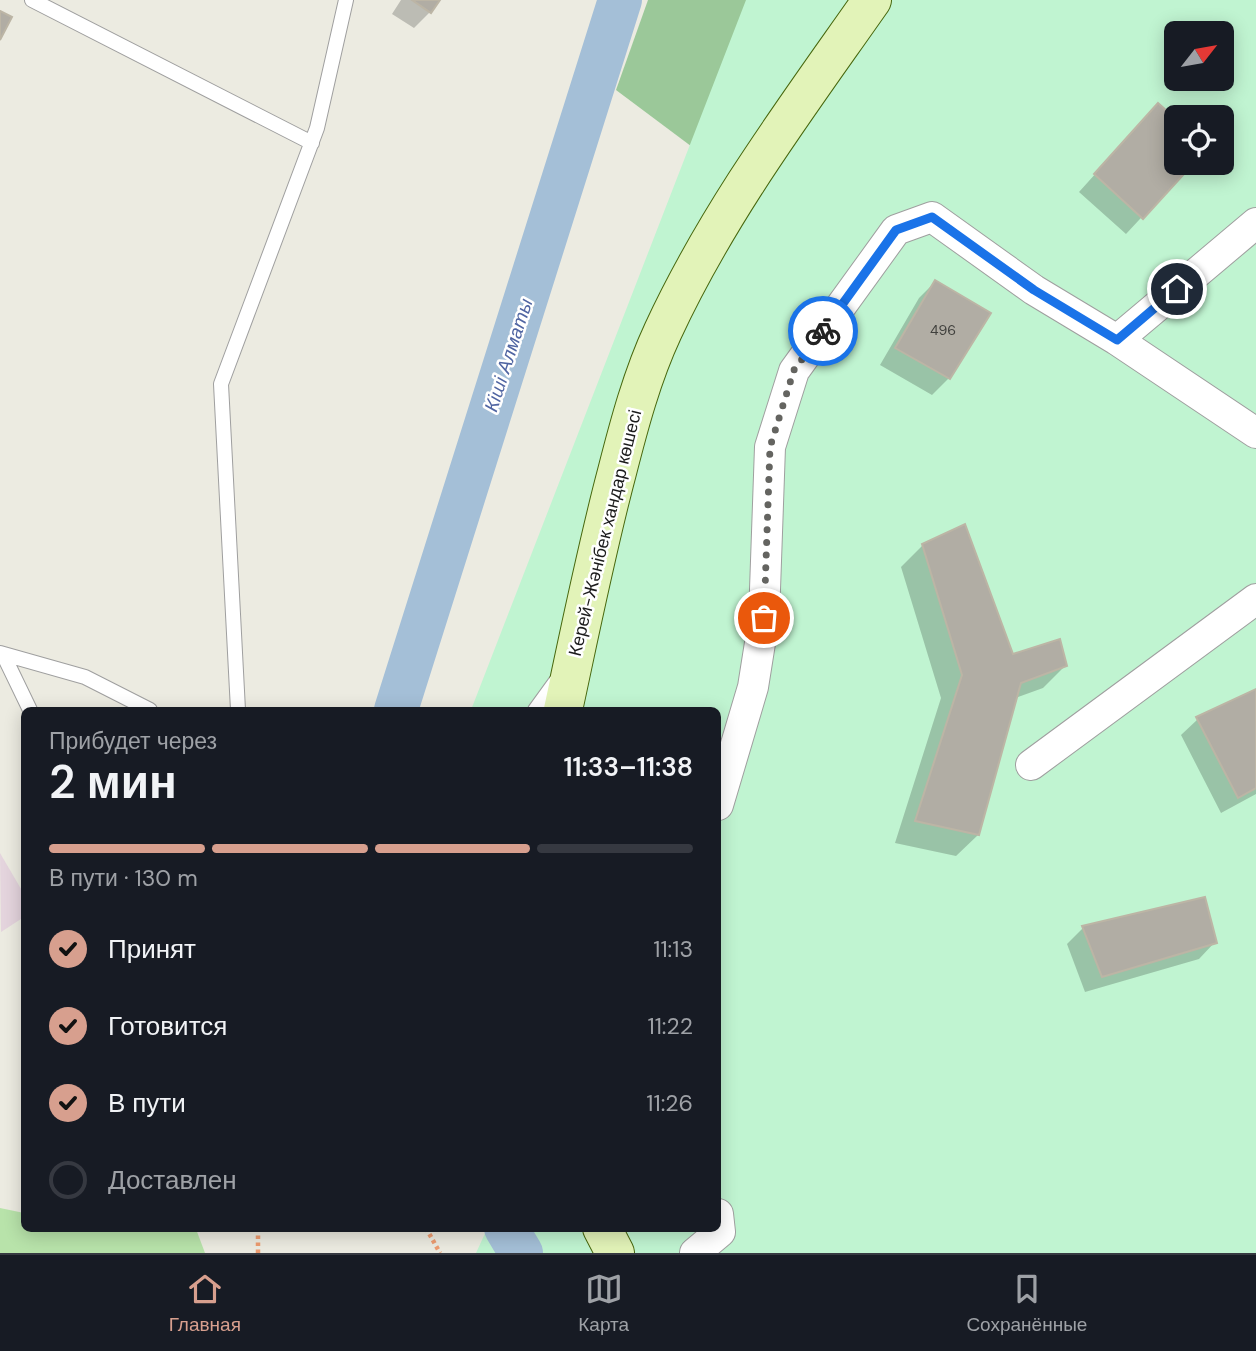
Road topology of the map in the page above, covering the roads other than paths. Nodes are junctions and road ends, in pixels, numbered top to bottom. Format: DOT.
graph roads {
  1 [pos="32,0"];
  2 [pos="346,0"];
  3 [pos="872,0"];
  4 [pos="312,144"];
  5 [pos="1256,222"];
  6 [pos="1117,340"];
  7 [pos="1256,433"];
  8 [pos="1256,599"];
  9 [pos="1,653"];
  10 [pos="574,658"];
  11 [pos="28,707"];
  12 [pos="144,707"];
  13 [pos="238,707"];
  14 [pos="537,707"];
  15 [pos="564,707"];
  16 [pos="1031,765"];
  17 [pos="721,796"];
  18 [pos="604,1232"];
  19 [pos="718,1232"];
  20 [pos="615,1253"];
  21 [pos="695,1253"];
  1 -- 4 [label="lane"];
  2 -- 4 [label="lane"];
  3 -- 10 [label="main road, Керей-Жәнібек хандар көшесі"];
  4 -- 13 [label="lane"];
  5 -- 6 [label="street"];
  6 -- 7 [label="street"];
  6 -- 17 [label="street"];
  8 -- 16 [label="street"];
  9 -- 11 [label="lane"];
  9 -- 12 [label="lane"];
  10 -- 14 [label="lane"];
  10 -- 15 [label="main road, Керей-Жәнібек хандар көшесі"];
  18 -- 20 [label="main road"];
  19 -- 21 [label="street"];
}
